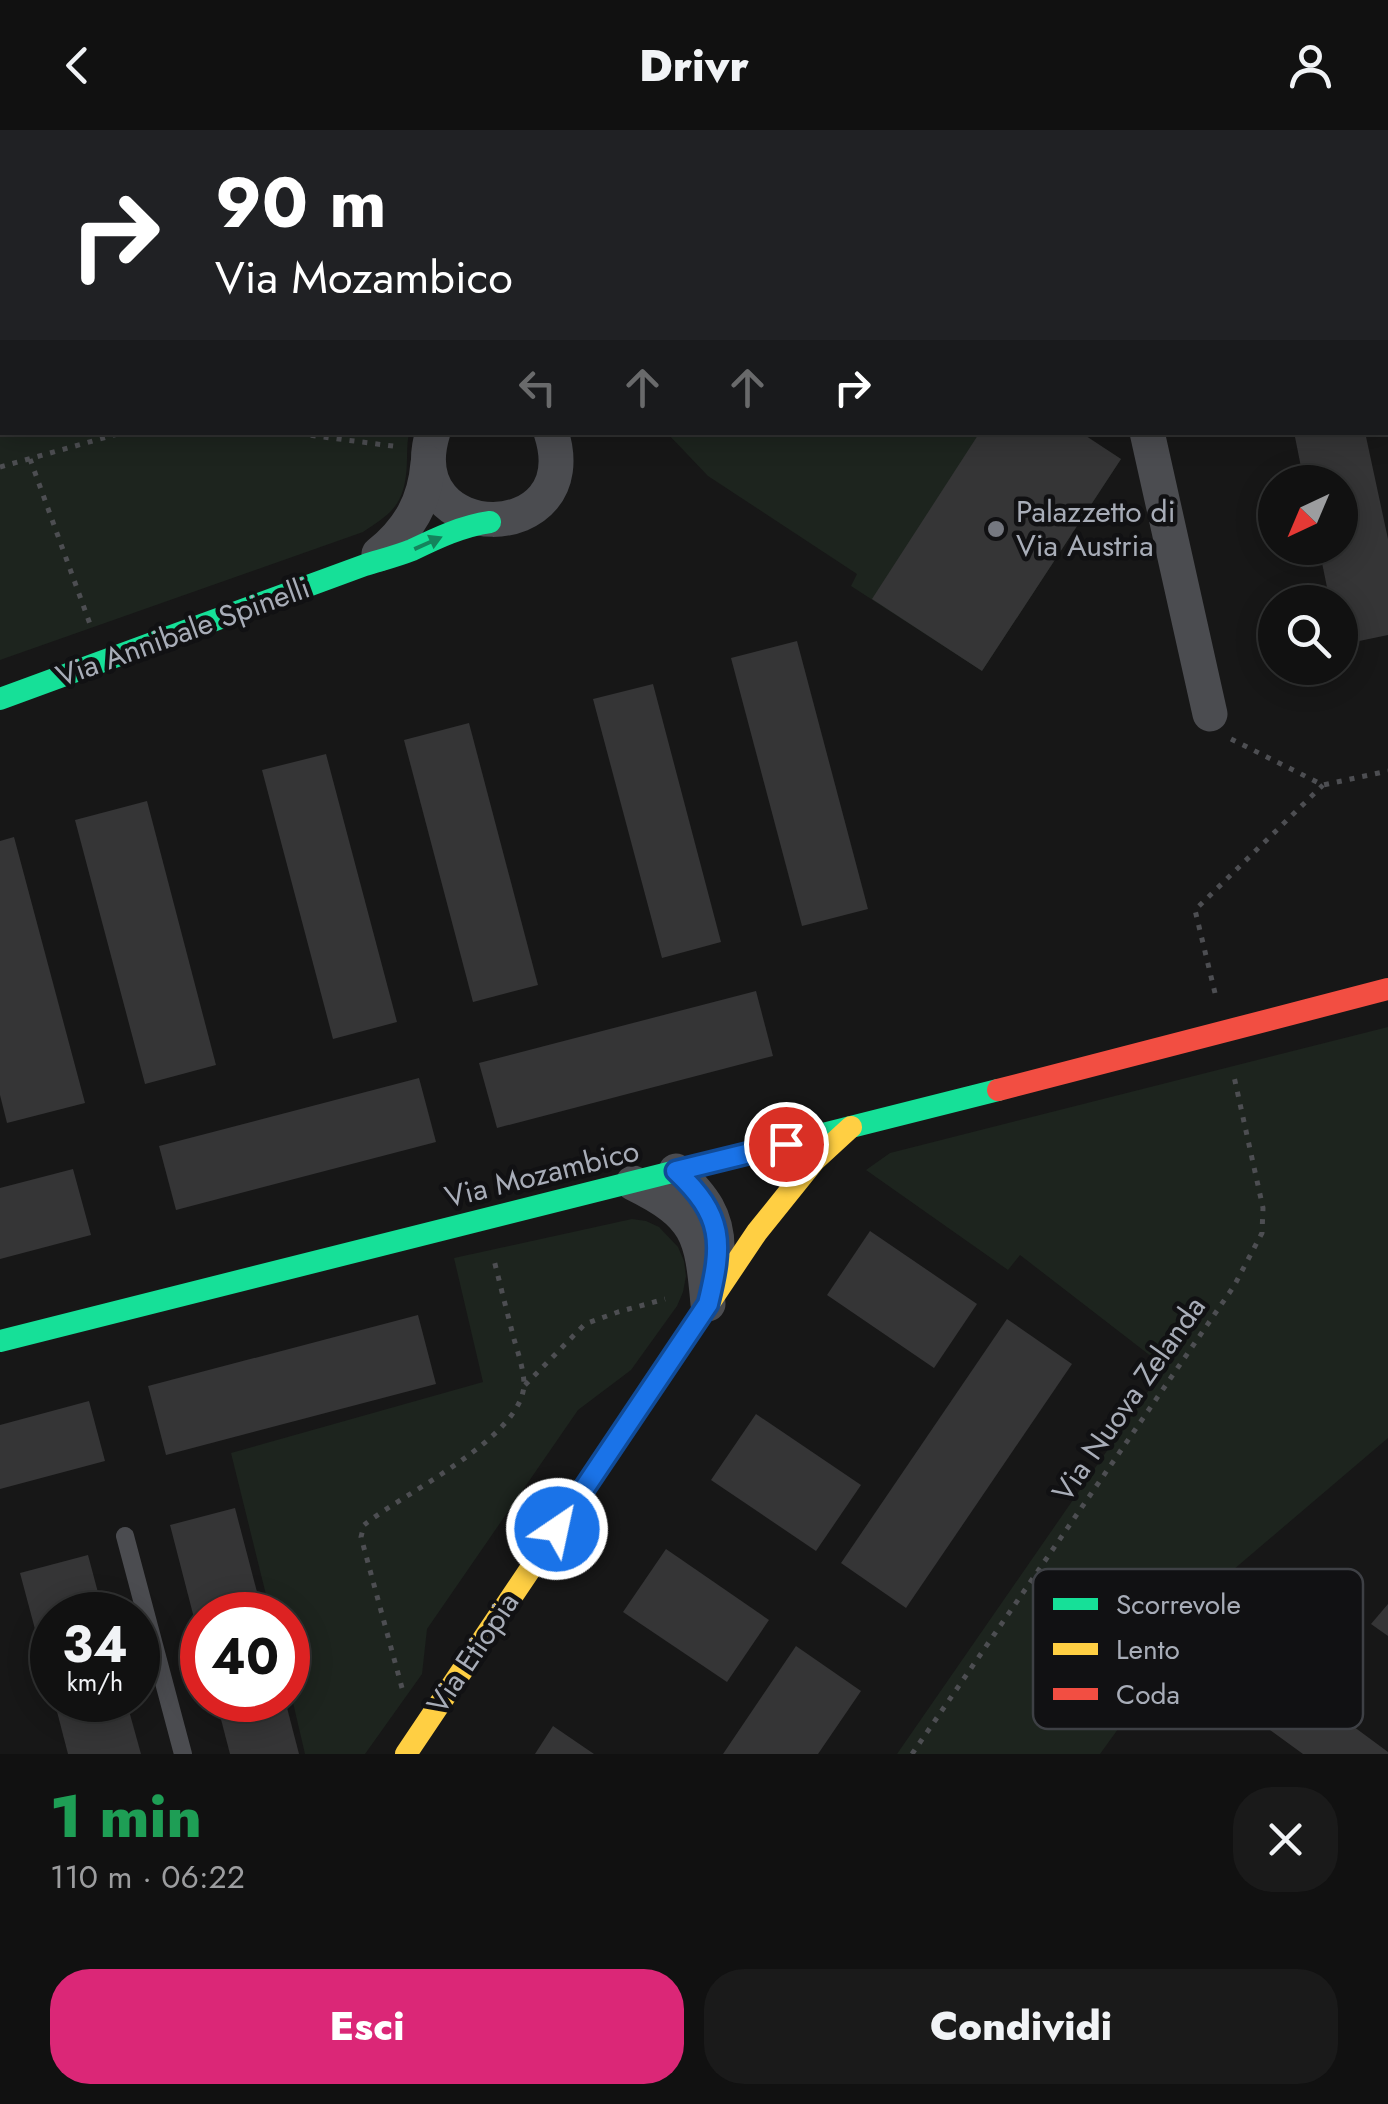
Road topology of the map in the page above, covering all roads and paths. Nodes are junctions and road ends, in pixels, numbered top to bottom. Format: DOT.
graph roads {
  1 [pos="114,435"];
  2 [pos="327,435"];
  3 [pos="552,435"];
  4 [pos="1148,435"];
  5 [pos="426,442"];
  6 [pos="30,459"];
  7 [pos="0,466"];
  8 [pos="490,522"];
  9 [pos="366,565"];
  10 [pos="94,636"];
  11 [pos="0,699"];
  12 [pos="1210,714"];
  13 [pos="1388,771"];
  14 [pos="1322,785"];
  15 [pos="1388,989"];
  16 [pos="1225,1033"];
  17 [pos="851,1128"];
  18 [pos="676,1171"];
  19 [pos="633,1183"];
  20 [pos="484,1220"];
  21 [pos="708,1304"];
  22 [pos="0,1342"];
  23 [pos="524,1386"];
  24 [pos="126,1536"];
  25 [pos="1039,1569"];
  26 [pos="1033,1578"];
  27 [pos="406,1704"];
  28 [pos="182,1754"];
  29 [pos="406,1754"];
  30 [pos="912,1754"];
  1 -- 6 [label="path"];
  2 -- 5 [label="path"];
  3 -- 8 [label="street"];
  4 -- 12 [label="street"];
  5 -- 8 [label="street"];
  5 -- 9 [label="street, Via Annibale Spinelli"];
  6 -- 7 [label="path"];
  6 -- 10 [label="path"];
  9 -- 8 [label="street, Via Annibale Spinelli, one-way"];
  9 -- 11 [label="street, Via Annibale Spinelli"];
  12 -- 14 [label="path"];
  13 -- 14 [label="path"];
  14 -- 16 [label="path, Via Nuova Zelanda"];
  15 -- 16 [label="street, Via Mozambico"];
  16 -- 17 [label="street, Via Mozambico"];
  16 -- 25 [label="path, Via Nuova Zelanda"];
  17 -- 18 [label="street, Via Mozambico"];
  17 -- 21 [label="street, Via Etiopia"];
  18 -- 19 [label="street, Via Mozambico"];
  18 -- 21 [label="street, Via Etiopia"];
  19 -- 20 [label="street, Via Mozambico"];
  19 -- 21 [label="street"];
  20 -- 22 [label="street, Via Mozambico"];
  20 -- 23 [label="path"];
  21 -- 23 [label="path"];
  21 -- 29 [label="street, Via Etiopia"];
  23 -- 27 [label="path"];
  24 -- 28 [label="lane"];
  26 -- 30 [label="path, Via Nuova Zelanda"];
}
